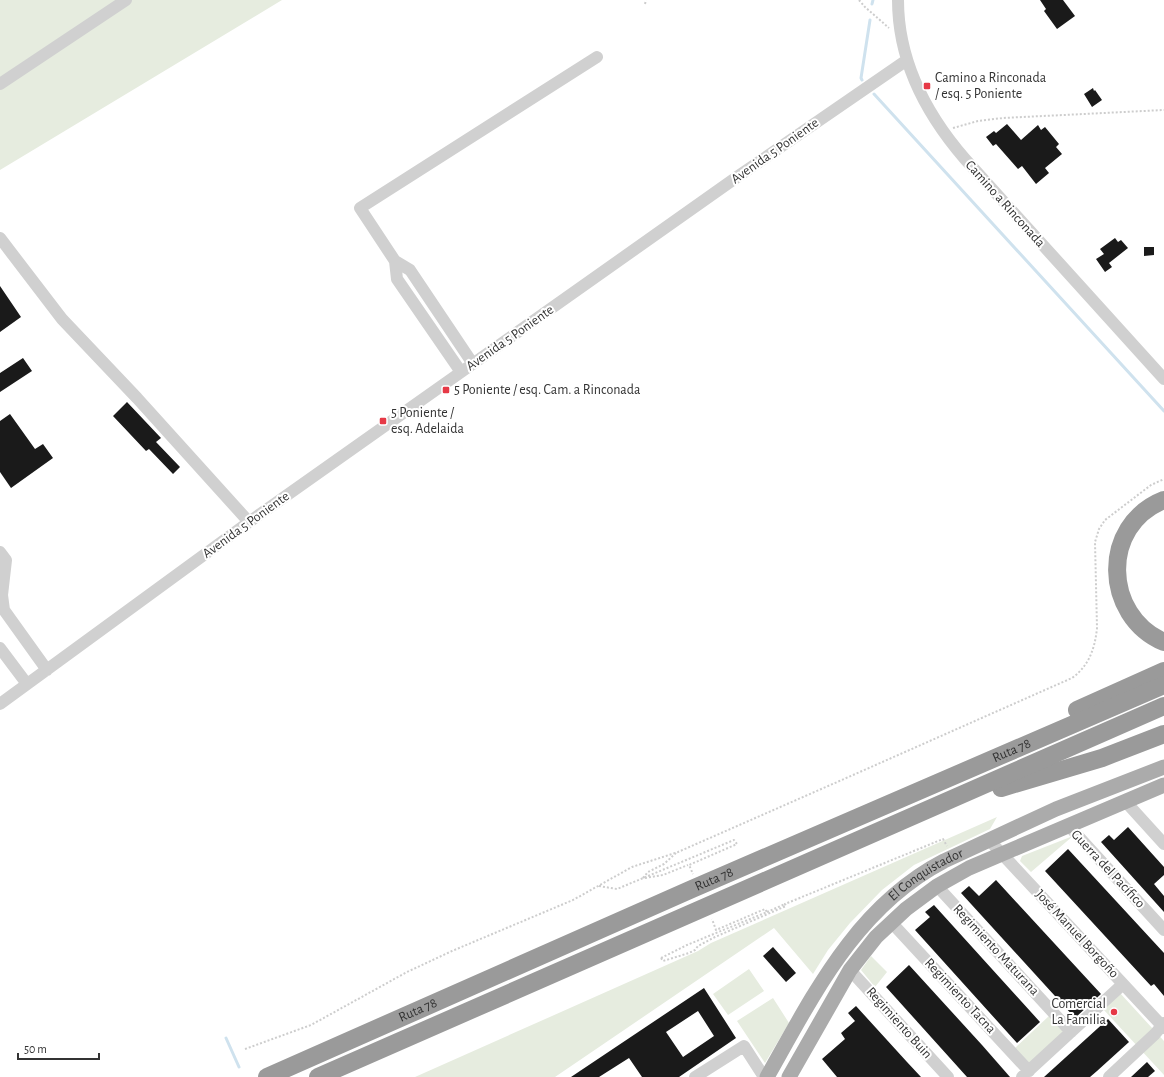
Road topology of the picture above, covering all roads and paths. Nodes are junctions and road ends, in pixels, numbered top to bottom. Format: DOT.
graph roads {
  1 [pos="126,0"];
  2 [pos="646,0"];
  3 [pos="859,0"];
  4 [pos="898,0"];
  5 [pos="645,4"];
  6 [pos="901,35"];
  7 [pos="597,57"];
  8 [pos="907,60"];
  9 [pos="0,84"];
  10 [pos="1164,110"];
  11 [pos="943,133"];
  12 [pos="0,238"];
  13 [pos="395,260"];
  14 [pos="473,364"];
  15 [pos="462,372"];
  16 [pos="1164,379"];
  17 [pos="1164,478"];
  18 [pos="1164,500"];
  19 [pos="249,522"];
  20 [pos="0,552"];
  21 [pos="1164,642"];
  22 [pos="0,648"];
  23 [pos="46,670"];
  24 [pos="1164,671"];
  25 [pos="27,684"];
  26 [pos="1164,685"];
  27 [pos="0,704"];
  28 [pos="1164,706"];
  29 [pos="1164,734"];
  30 [pos="1164,767"];
  31 [pos="934,785"];
  32 [pos="1164,785"];
  33 [pos="1125,801"];
  34 [pos="902,821"];
  35 [pos="1068,825"];
  36 [pos="989,840"];
  37 [pos="1164,844"];
  38 [pos="678,852"];
  39 [pos="1002,854"];
  40 [pos="953,857"];
  41 [pos="689,865"];
  42 [pos="659,872"];
  43 [pos="642,879"];
  44 [pos="598,886"];
  45 [pos="937,886"];
  46 [pos="784,904"];
  47 [pos="766,912"];
  48 [pos="891,922"];
  49 [pos="1164,930"];
  50 [pos="687,946"];
  51 [pos="850,970"];
  52 [pos="1123,984"];
  53 [pos="1163,1025"];
  54 [pos="1071,1032"];
  55 [pos="244,1049"];
  56 [pos="768,1074"];
  57 [pos="1026,1074"];
  58 [pos="790,1076"];
  59 [pos="267,1077"];
  60 [pos="318,1077"];
  61 [pos="695,1077"];
  62 [pos="948,1077"];
  63 [pos="1109,1077"];
  1 -- 9 [label="street"];
  2 -- 5 [label="path"];
  3 -- 6 [label="path"];
  4 -- 6 [label="street, Camino a Rinconada"];
  6 -- 8 [label="street, Camino a Rinconada"];
  7 -- 13 [label="street"];
  8 -- 11 [label="street, Camino a Rinconada"];
  8 -- 14 [label="street, Avenida 5 Poniente"];
  10 -- 11 [label="path"];
  11 -- 16 [label="street, Camino a Rinconada"];
  12 -- 19 [label="street"];
  13 -- 14 [label="street"];
  13 -- 15 [label="street"];
  14 -- 15 [label="street, Avenida 5 Poniente"];
  15 -- 19 [label="street, Avenida 5 Poniente"];
  17 -- 38 [label="path"];
  18 -- 21 [label="highway"];
  19 -- 23 [label="street, Avenida 5 Poniente"];
  20 -- 23 [label="street"];
  22 -- 25 [label="street"];
  23 -- 25 [label="street, Avenida 5 Poniente"];
  24 -- 31 [label="highway"];
  25 -- 27 [label="street, Avenida 5 Poniente"];
  26 -- 31 [label="highway, Ruta 78"];
  28 -- 34 [label="highway, Ruta 78"];
  29 -- 34 [label="highway"];
  30 -- 36 [label="main road, El Conquistador"];
  31 -- 59 [label="highway, Ruta 78"];
  32 -- 33 [label="main road, El Conquistador"];
  33 -- 35 [label="main road, El Conquistador"];
  33 -- 37 [label="street"];
  34 -- 60 [label="highway, Ruta 78"];
  35 -- 39 [label="main road, El Conquistador"];
  35 -- 49 [label="street, Guerra del Pacífico"];
  36 -- 39 [label="street, José Manuel Borgoño"];
  36 -- 40 [label="main road, El Conquistador"];
  38 -- 43 [label="path"];
  38 -- 44 [label="path"];
  39 -- 45 [label="main road, El Conquistador"];
  39 -- 52 [label="street, José Manuel Borgoño"];
  40 -- 46 [label="path"];
  40 -- 56 [label="main road, El Conquistador"];
  41 -- 43 [label="path"];
  42 -- 43 [label="path"];
  43 -- 44 [label="path"];
  44 -- 55 [label="path"];
  45 -- 48 [label="main road, El Conquistador"];
  45 -- 54 [label="street, Regimiento Maturana"];
  46 -- 47 [label="path"];
  46 -- 50 [label="path"];
  48 -- 51 [label="main road, El Conquistador"];
  48 -- 57 [label="street, Regimiento Tacna"];
  51 -- 58 [label="main road, El Conquistador"];
  51 -- 62 [label="street, Regimiento Buin"];
  52 -- 53 [label="street, José Manuel Borgoño"];
  52 -- 54 [label="street"];
  53 -- 63 [label="street"];
  54 -- 57 [label="street"];
  56 -- 58 [label="street"];
  56 -- 61 [label="street"];
}
